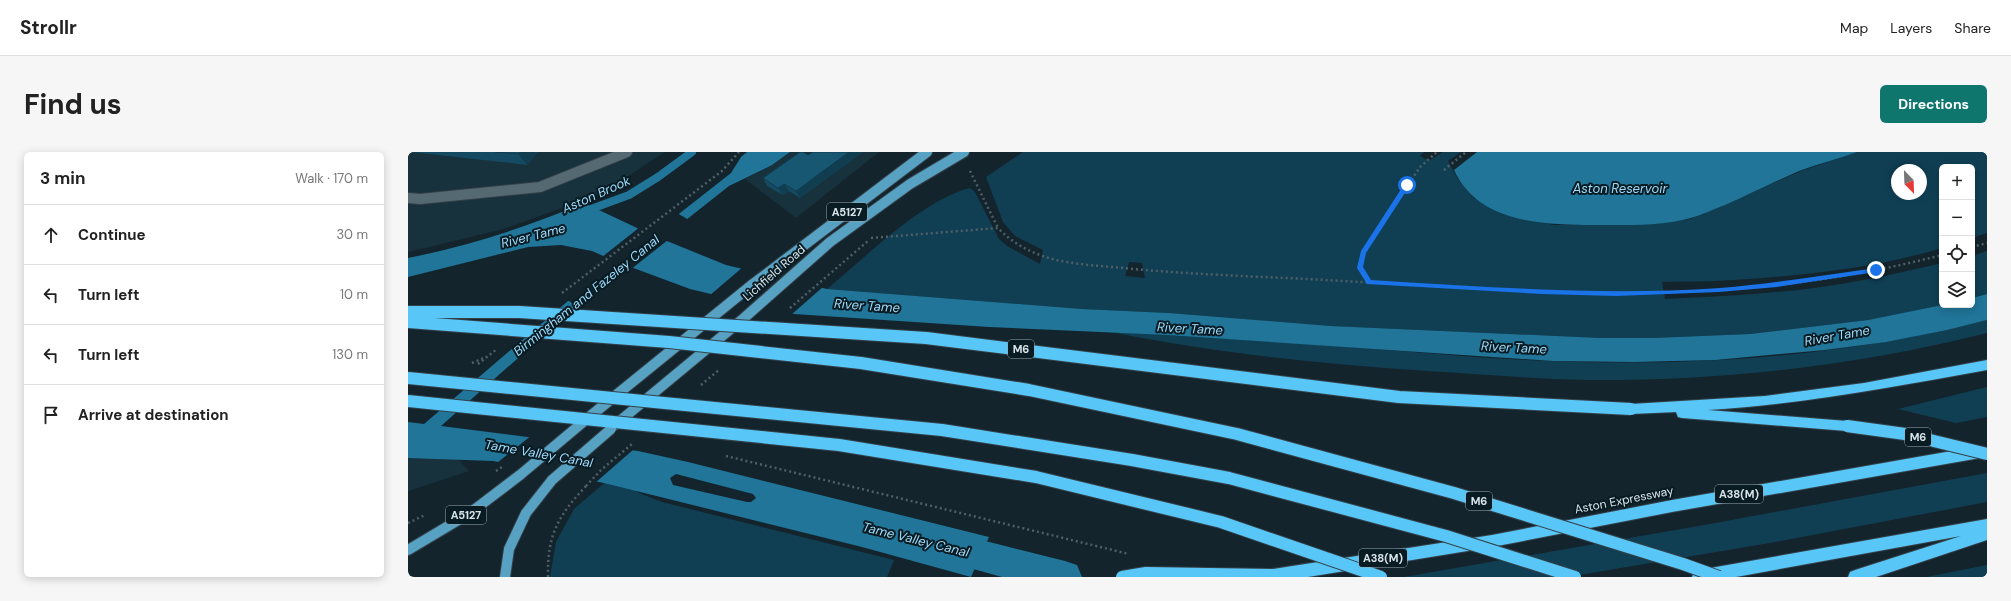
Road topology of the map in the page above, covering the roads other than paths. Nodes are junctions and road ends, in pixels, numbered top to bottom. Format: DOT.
graph roads {
  1 [pos="627,152"];
  2 [pos="927,152"];
  3 [pos="963,153"];
  4 [pos="408,198"];
  5 [pos="408,312"];
  6 [pos="408,322"];
  7 [pos="1987,365"];
  8 [pos="408,378"];
  9 [pos="408,401"];
  10 [pos="1632,409"];
  11 [pos="1987,452"];
  12 [pos="1987,525"];
  13 [pos="1987,534"];
  14 [pos="408,550"];
  15 [pos="1270,576"];
  16 [pos="505,577"];
  17 [pos="1122,577"];
  18 [pos="1381,577"];
  19 [pos="1575,577"];
  20 [pos="1699,577"];
  21 [pos="1719,577"];
  22 [pos="1855,577"];
  1 -- 4 [label="lane"];
  2 -- 14 [label="main road, Lichfield Road / A5127, bridge"];
  3 -- 16 [label="main road, Lichfield Road / A5127, bridge"];
  5 -- 10 [label="highway, M6, bridge"];
  6 -- 21 [label="highway, M6, bridge"];
  7 -- 10 [label="highway"];
  8 -- 19 [label="highway, bridge"];
  9 -- 18 [label="highway, bridge"];
  10 -- 11 [label="highway, M6, bridge"];
  11 -- 15 [label="highway, Aston Expressway / A38(M), bridge"];
  12 -- 20 [label="highway"];
  13 -- 22 [label="highway"];
  15 -- 17 [label="highway, A38(M), bridge"];
}
